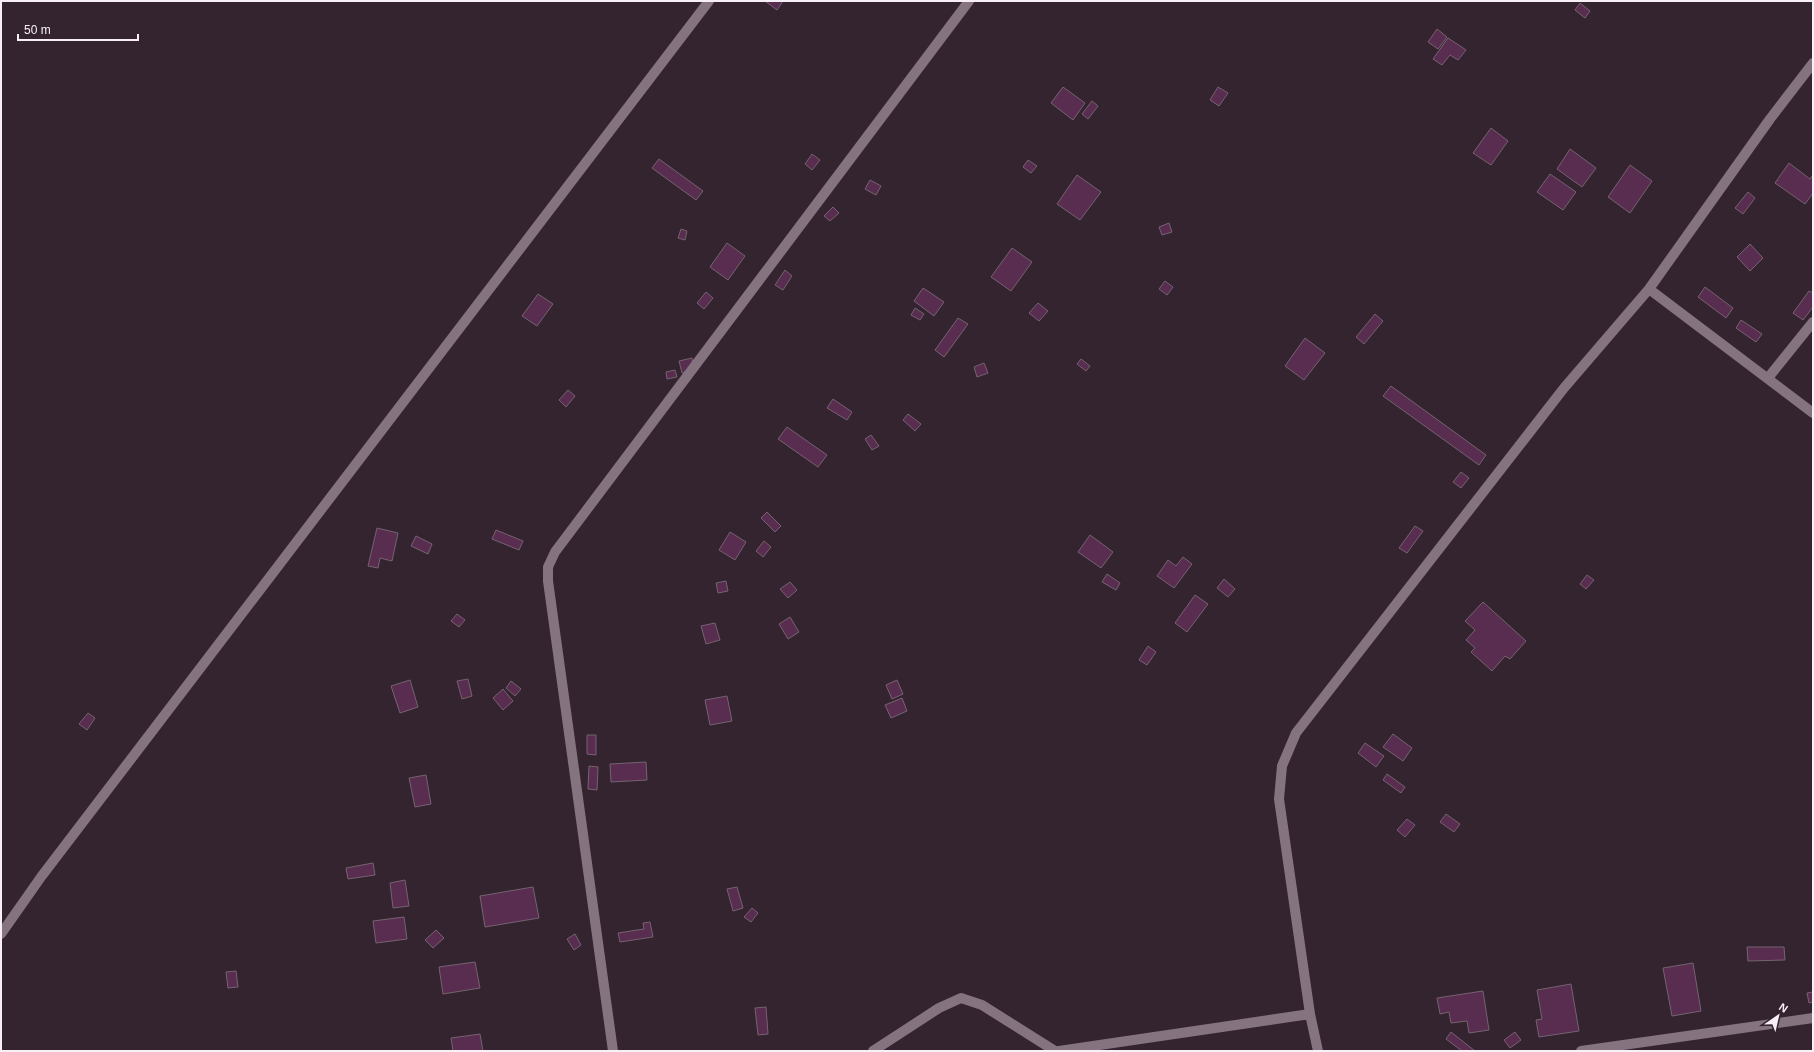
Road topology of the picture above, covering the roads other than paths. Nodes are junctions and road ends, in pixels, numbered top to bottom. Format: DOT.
graph roads {
  1 [pos="709,1"];
  2 [pos="969,1"];
  3 [pos="1813,63"];
  4 [pos="1649,289"];
  5 [pos="1813,322"];
  6 [pos="1768,378"];
  7 [pos="1813,413"];
  8 [pos="1,934"];
  9 [pos="1310,1014"];
  10 [pos="1813,1018"];
  11 [pos="613,1051"];
  12 [pos="873,1051"];
  13 [pos="1054,1051"];
  14 [pos="1059,1051"];
  15 [pos="1318,1051"];
  16 [pos="1581,1051"];
  1 -- 8 [label="street"];
  2 -- 11 [label="street"];
  3 -- 4 [label="street"];
  4 -- 6 [label="street"];
  4 -- 9 [label="street"];
  5 -- 6 [label="street"];
  6 -- 7 [label="street"];
  9 -- 14 [label="street"];
  9 -- 15 [label="street"];
  10 -- 16 [label="street"];
  12 -- 13 [label="street"];
}
